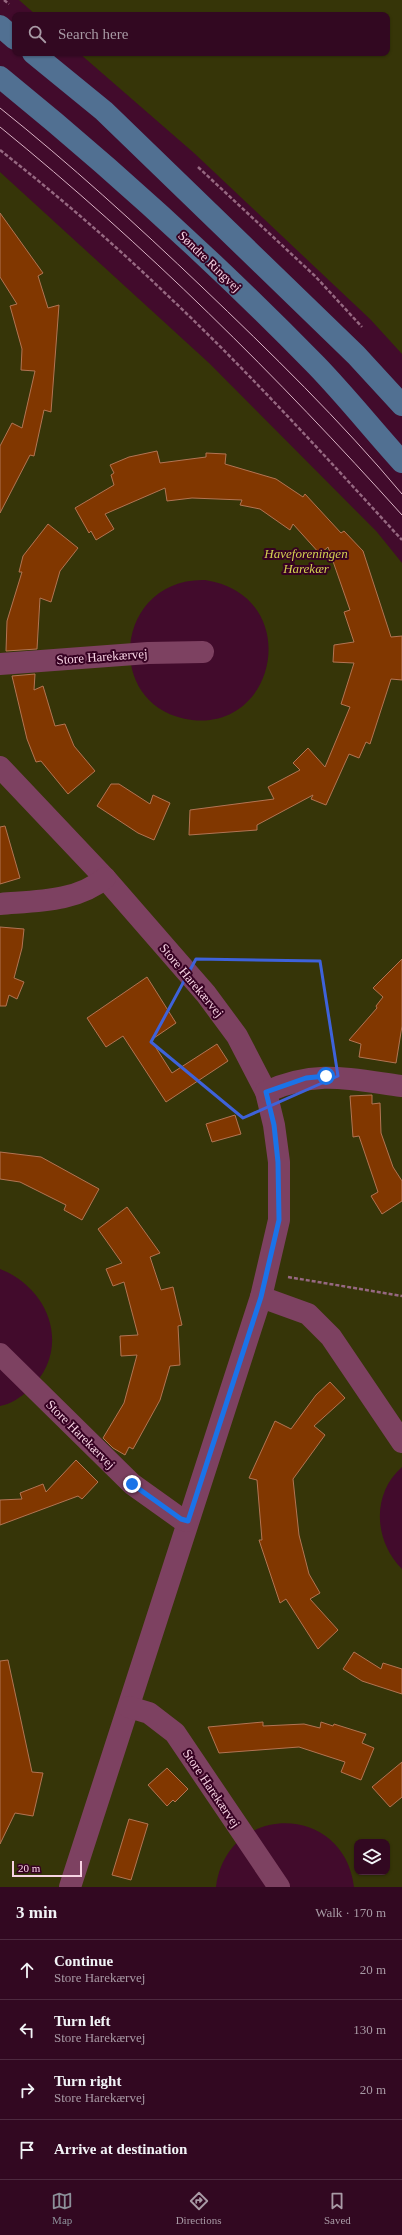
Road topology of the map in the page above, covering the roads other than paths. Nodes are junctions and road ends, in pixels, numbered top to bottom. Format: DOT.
graph roads {
  1 [pos="0,26"];
  2 [pos="12,36"];
  3 [pos="37,56"];
  4 [pos="0,77"];
  5 [pos="402,405"];
  6 [pos="402,462"];
  7 [pos="203,652"];
  8 [pos="0,664"];
  9 [pos="0,767"];
  10 [pos="105,878"];
  11 [pos="0,904"];
  12 [pos="402,1086"];
  13 [pos="266,1092"];
  14 [pos="261,1297"];
  15 [pos="0,1354"];
  16 [pos="402,1442"];
  17 [pos="188,1521"];
  18 [pos="129,1707"];
  19 [pos="70,1887"];
  20 [pos="279,1887"];
  1 -- 2 [label="main road"];
  3 -- 5 [label="main road"];
  4 -- 6 [label="main road, Søndre Ringvej"];
  7 -- 8 [label="street, Store Harekærvej"];
  9 -- 10 [label="street, Store Harekærvej"];
  10 -- 11 [label="street"];
  10 -- 13 [label="street, Store Harekærvej"];
  12 -- 13 [label="street"];
  13 -- 14 [label="street, Store Harekærvej"];
  14 -- 16 [label="street"];
  14 -- 17 [label="street, Store Harekærvej"];
  15 -- 17 [label="street, Store Harekærvej"];
  17 -- 18 [label="street, Store Harekærvej"];
  18 -- 19 [label="street, Store Harekærvej"];
  18 -- 20 [label="street, Store Harekærvej"];
}
